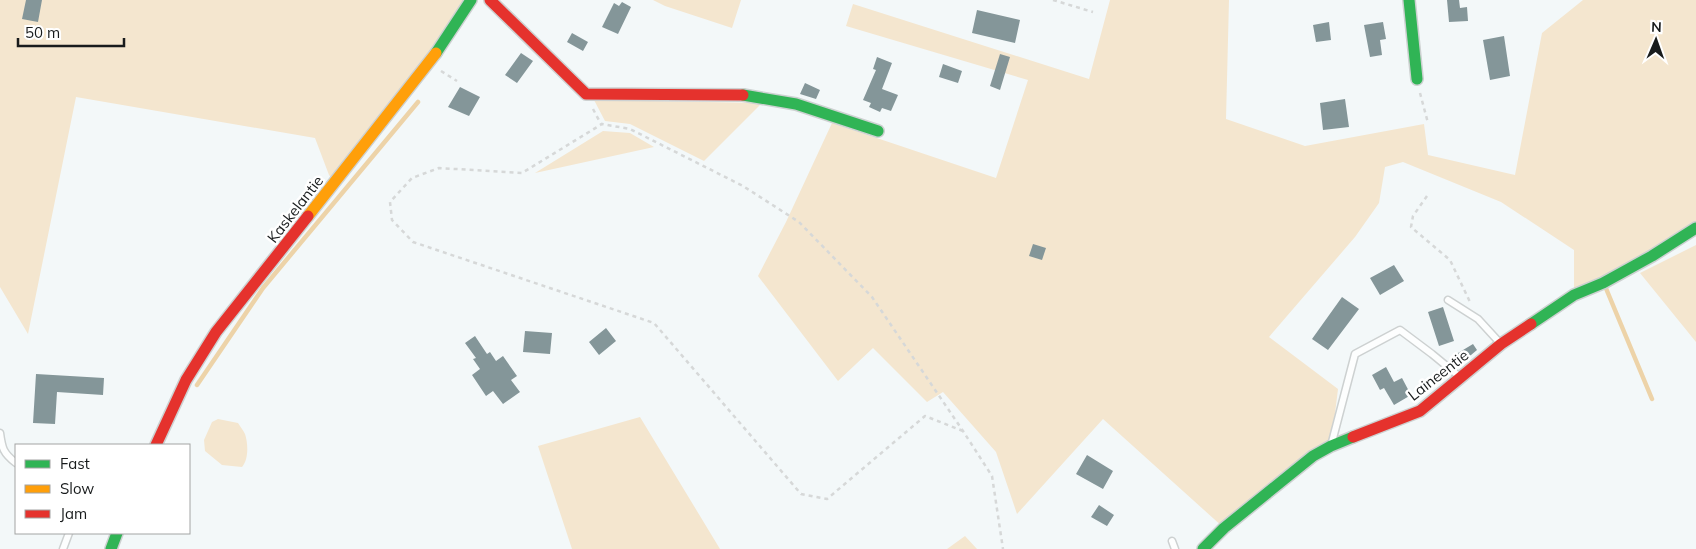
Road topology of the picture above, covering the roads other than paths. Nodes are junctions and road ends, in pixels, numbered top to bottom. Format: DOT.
graph roads {
  1 [pos="471,0"];
  2 [pos="490,0"];
  3 [pos="1409,0"];
  4 [pos="1417,79"];
  5 [pos="878,131"];
  6 [pos="1696,228"];
  7 [pos="1448,300"];
  8 [pos="1501,344"];
  9 [pos="1461,378"];
  10 [pos="0,433"];
  11 [pos="156,444"];
  12 [pos="1332,446"];
  13 [pos="15,462"];
  14 [pos="69,534"];
  15 [pos="117,534"];
  16 [pos="1172,541"];
  17 [pos="63,549"];
  18 [pos="111,549"];
  19 [pos="1175,549"];
  20 [pos="1203,549"];
  1 -- 11 [label="street, Kaskelantie"];
  2 -- 5 [label="street"];
  3 -- 4 [label="street"];
  6 -- 8 [label="street, Laineentie"];
  7 -- 8 [label="lane"];
  8 -- 9 [label="street, Laineentie"];
  9 -- 12 [label="street, Laineentie"];
  9 -- 12 [label="lane"];
  10 -- 13 [label="lane"];
  12 -- 20 [label="street, Laineentie"];
  14 -- 17 [label="lane"];
  15 -- 18 [label="street"];
  16 -- 19 [label="lane"];
}
